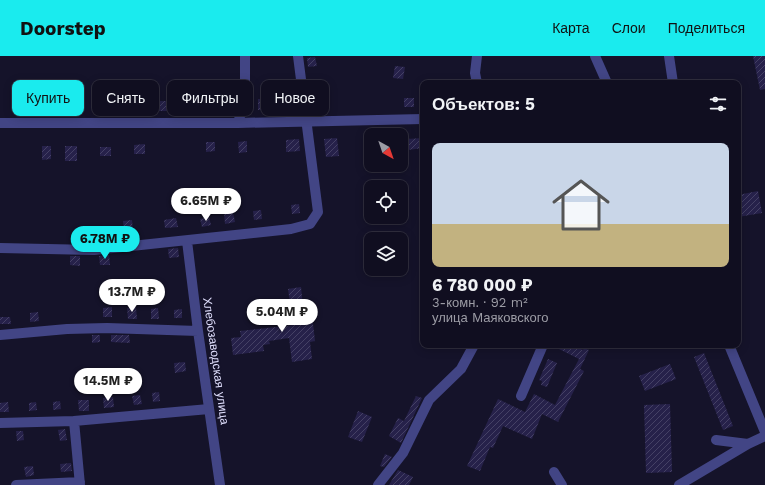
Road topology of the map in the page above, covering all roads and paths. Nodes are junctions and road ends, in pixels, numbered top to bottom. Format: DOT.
graph roads {
  1 [pos="245,56"];
  2 [pos="298,56"];
  3 [pos="477,56"];
  4 [pos="595,56"];
  5 [pos="669,56"];
  6 [pos="476,80"];
  7 [pos="606,80"];
  8 [pos="673,80"];
  9 [pos="420,119"];
  10 [pos="307,122"];
  11 [pos="0,123"];
  12 [pos="238,123"];
  13 [pos="188,241"];
  14 [pos="0,248"];
  15 [pos="198,331"];
  16 [pos="0,335"];
  17 [pos="472,348"];
  18 [pos="542,348"];
  19 [pos="730,348"];
  20 [pos="521,396"];
  21 [pos="209,409"];
  22 [pos="74,421"];
  23 [pos="0,423"];
  24 [pos="765,432"];
  25 [pos="765,436"];
  26 [pos="716,440"];
  27 [pos="748,444"];
  28 [pos="554,472"];
  29 [pos="80,484"];
  30 [pos="16,485"];
  31 [pos="220,485"];
  32 [pos="378,485"];
  33 [pos="562,485"];
  34 [pos="680,485"];
  1 -- 12 [label="street"];
  2 -- 10 [label="street"];
  3 -- 6 [label="street"];
  4 -- 7 [label="street"];
  5 -- 8 [label="street"];
  9 -- 10 [label="street"];
  10 -- 12 [label="street"];
  10 -- 13 [label="street"];
  11 -- 12 [label="street"];
  13 -- 14 [label="street"];
  13 -- 15 [label="street, Хлебозаводская улица"];
  15 -- 16 [label="street"];
  15 -- 21 [label="street, Хлебозаводская улица"];
  17 -- 32 [label="street"];
  18 -- 20 [label="street"];
  19 -- 24 [label="street"];
  21 -- 22 [label="street"];
  21 -- 31 [label="street, Хлебозаводская улица"];
  22 -- 23 [label="street"];
  22 -- 29 [label="street"];
  25 -- 27 [label="street"];
  26 -- 27 [label="street"];
  27 -- 34 [label="street"];
  28 -- 33 [label="street"];
  29 -- 30 [label="street"];
}
